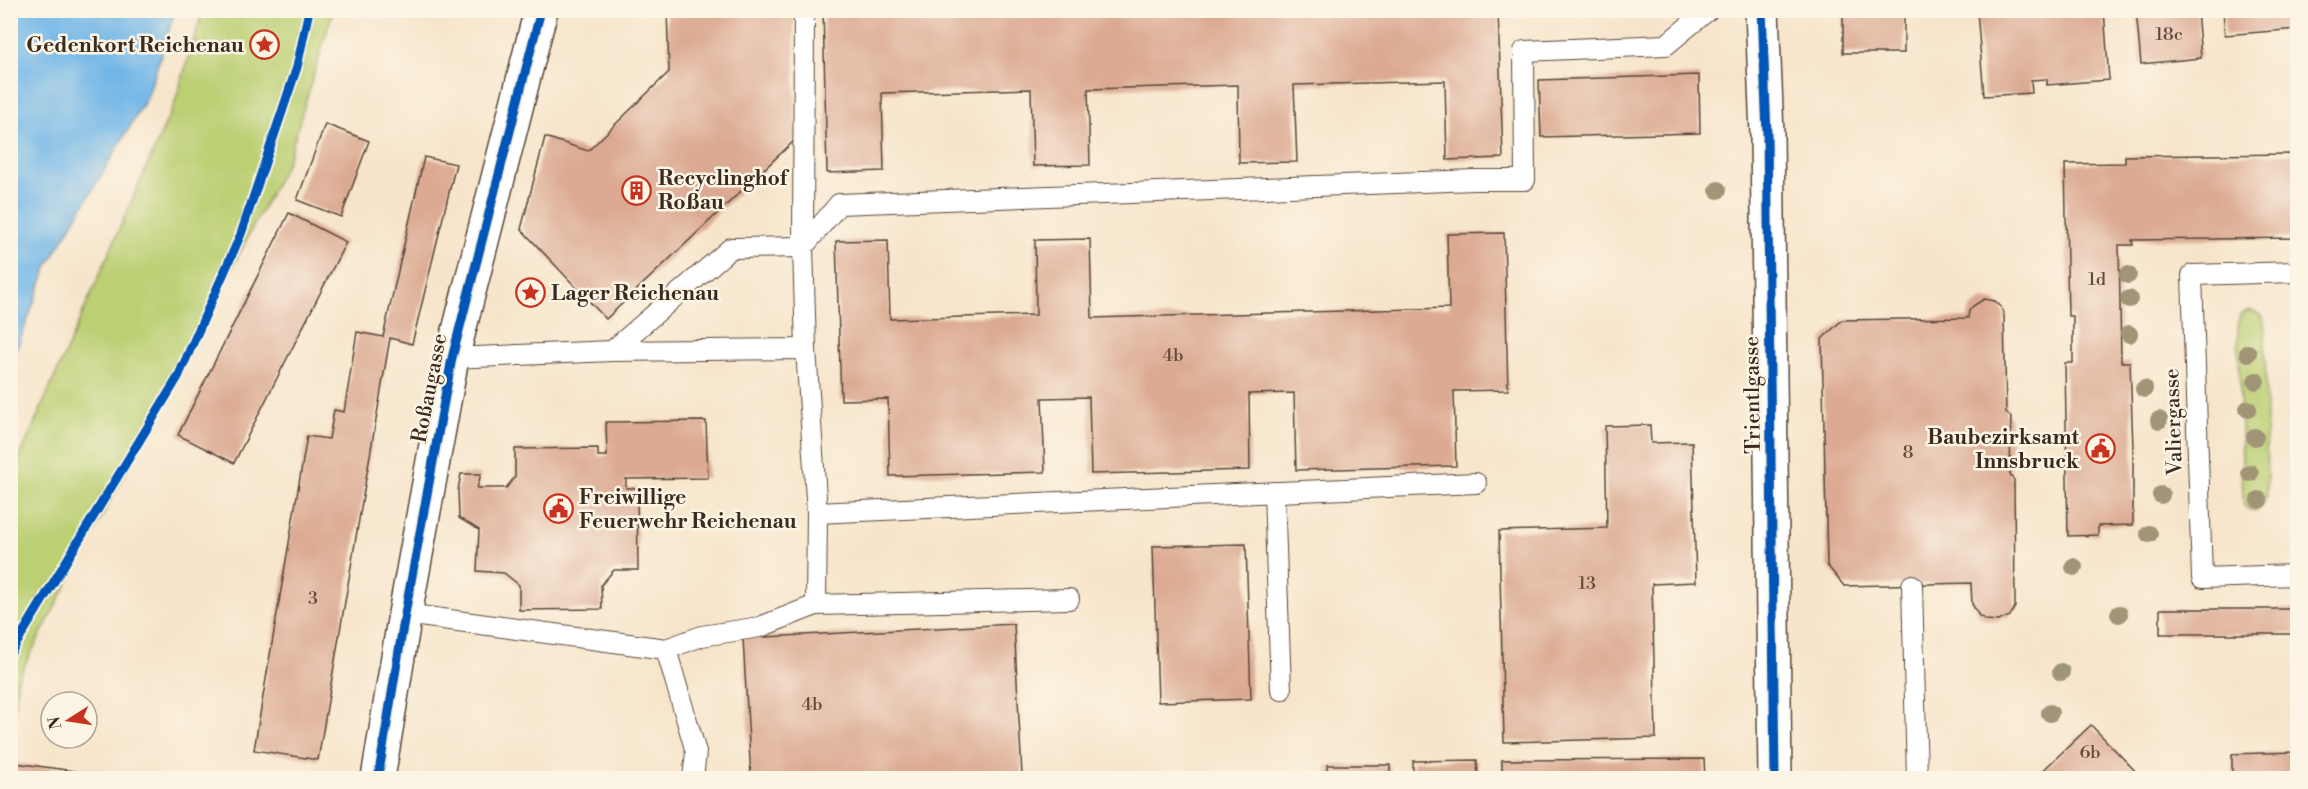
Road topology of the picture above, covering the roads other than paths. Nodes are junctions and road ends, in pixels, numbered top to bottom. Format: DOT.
graph roads {
  1 [pos="541,10"];
  2 [pos="804,10"];
  3 [pos="1708,10"];
  4 [pos="1762,10"];
  5 [pos="803,247"];
  6 [pos="2298,272"];
  7 [pos="806,349"];
  8 [pos="612,351"];
  9 [pos="452,358"];
  10 [pos="1476,483"];
  11 [pos="1274,492"];
  12 [pos="817,513"];
  13 [pos="2298,575"];
  14 [pos="1912,585"];
  15 [pos="1069,599"];
  16 [pos="816,605"];
  17 [pos="405,614"];
  18 [pos="666,649"];
  19 [pos="1281,690"];
  20 [pos="378,778"];
  21 [pos="693,778"];
  22 [pos="1775,778"];
  23 [pos="1917,778"];
  1 -- 9 [label="street, Roßaugasse"];
  2 -- 5 [label="lane"];
  3 -- 5 [label="lane"];
  4 -- 22 [label="street, Trientlgasse"];
  5 -- 7 [label="lane"];
  5 -- 8 [label="lane"];
  6 -- 13 [label="lane, Valiergasse"];
  7 -- 8 [label="lane"];
  7 -- 12 [label="lane"];
  8 -- 9 [label="lane"];
  9 -- 17 [label="street, Roßaugasse"];
  10 -- 11 [label="lane"];
  11 -- 12 [label="lane"];
  11 -- 19 [label="lane"];
  12 -- 16 [label="lane"];
  14 -- 23 [label="lane"];
  15 -- 16 [label="lane"];
  16 -- 18 [label="lane"];
  17 -- 18 [label="lane"];
  17 -- 20 [label="street, Roßaugasse"];
  18 -- 21 [label="lane"];
}
